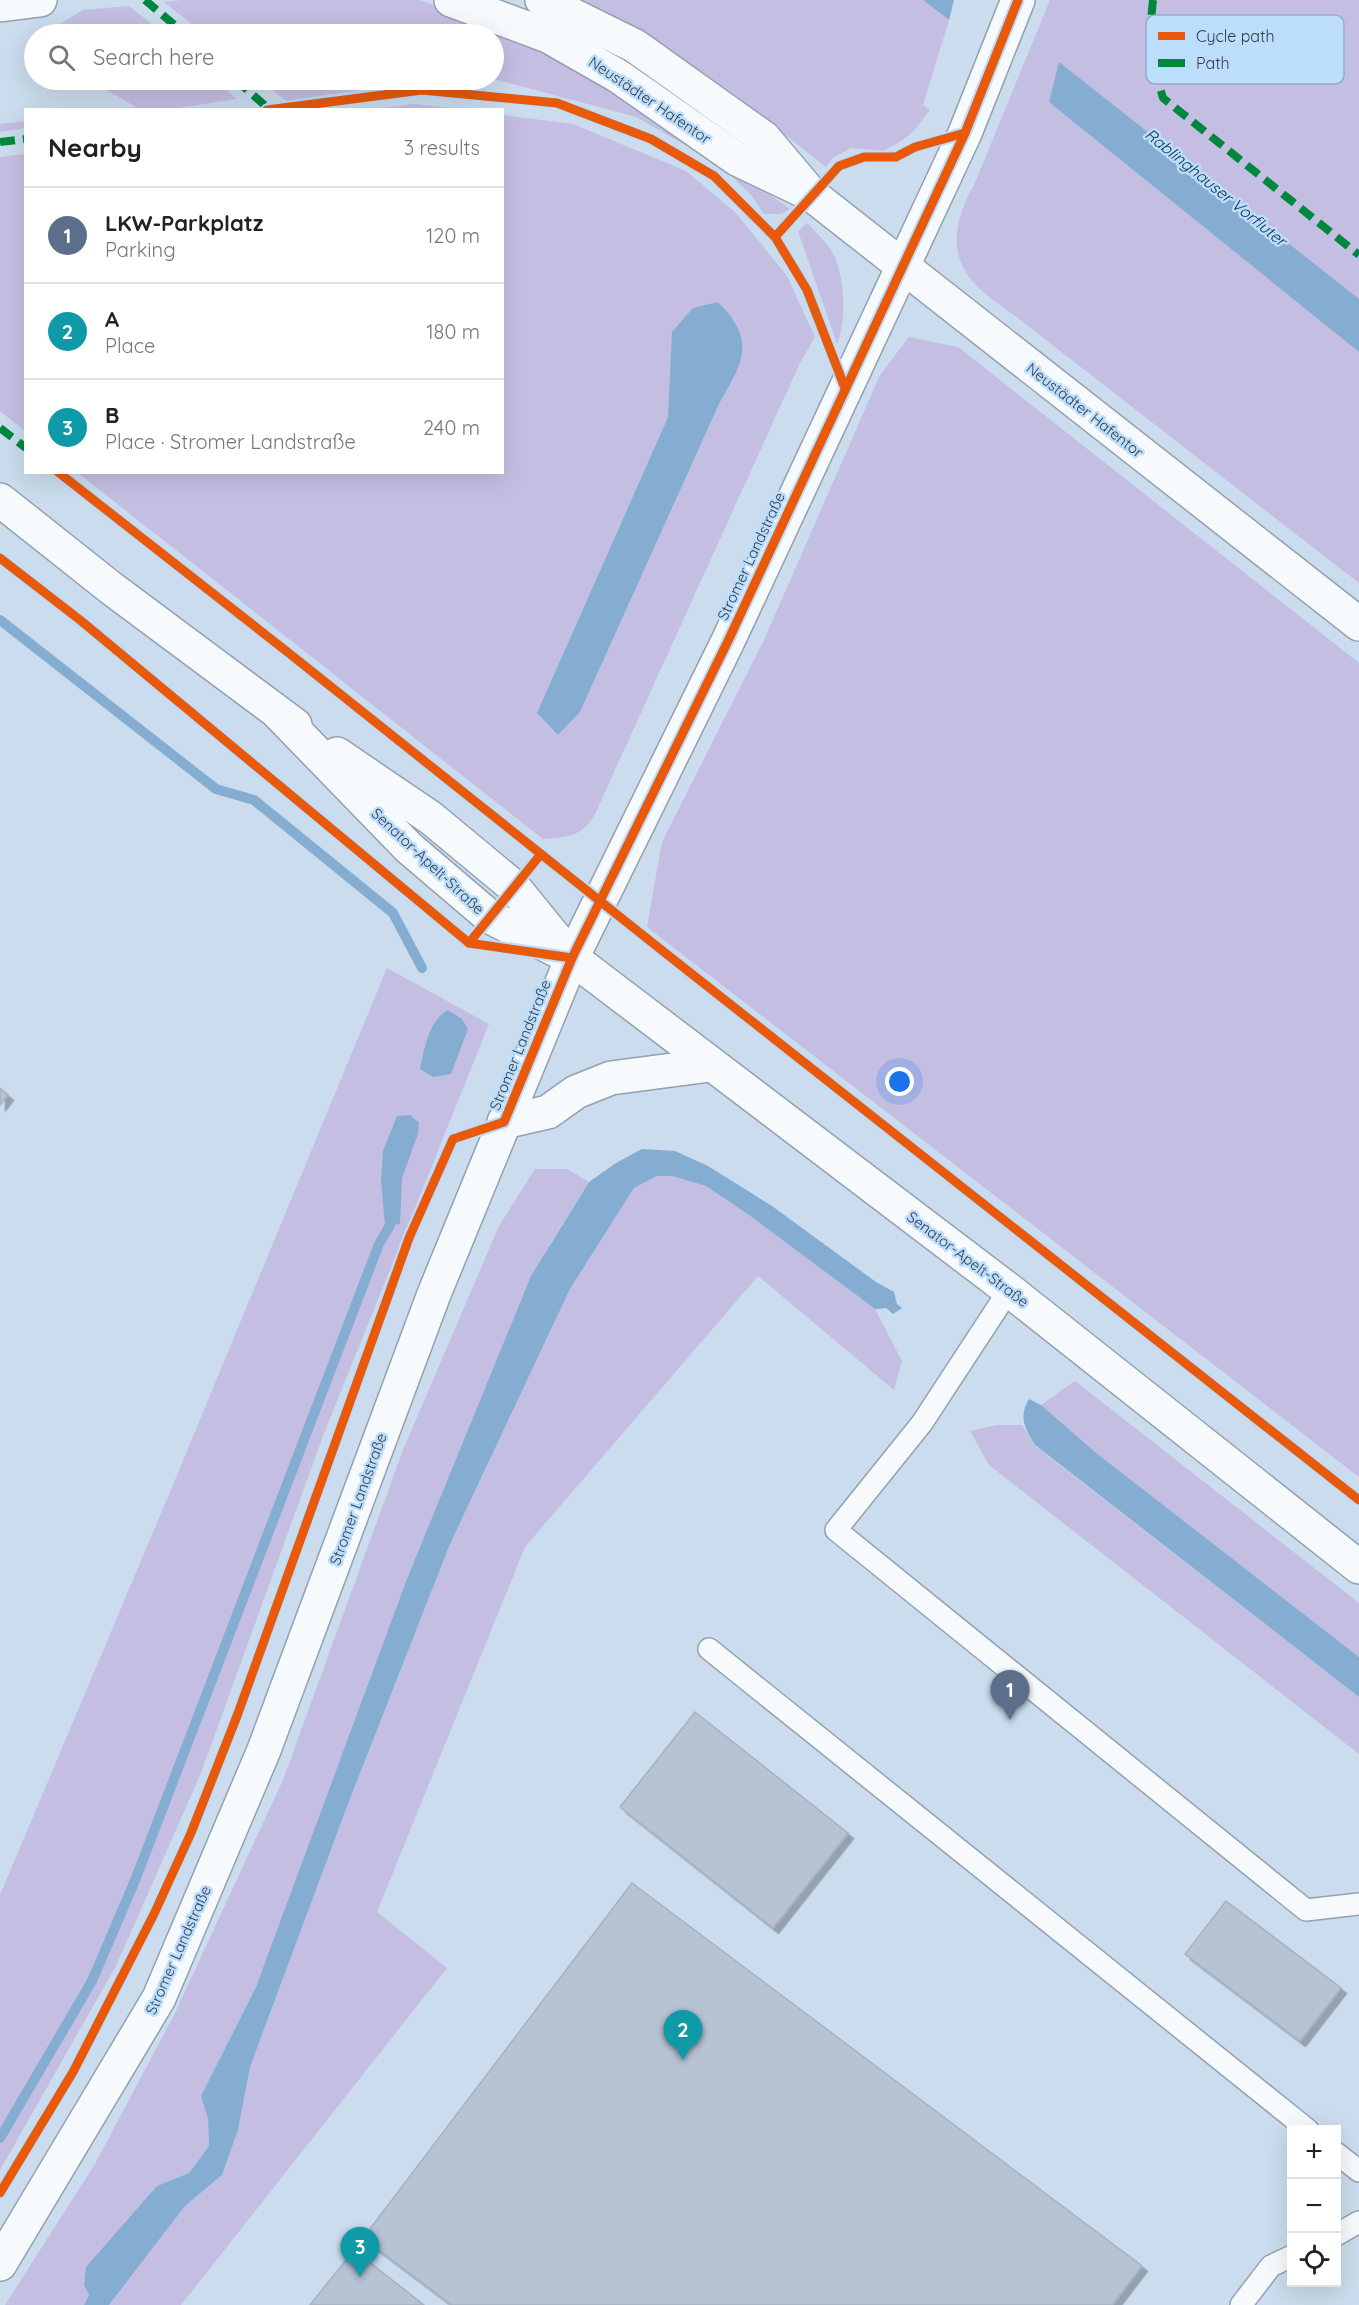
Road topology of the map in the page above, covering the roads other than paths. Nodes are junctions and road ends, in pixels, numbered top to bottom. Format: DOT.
graph roads {
  1 [pos="40,0"];
  2 [pos="451,0"];
  3 [pos="542,0"];
  4 [pos="1018,0"];
  5 [pos="0,5"];
  6 [pos="812,195"];
  7 [pos="902,266"];
  8 [pos="0,500"];
  9 [pos="1359,624"];
  10 [pos="572,958"];
  11 [pos="710,1065"];
  12 [pos="504,1122"];
  13 [pos="1009,1290"];
  14 [pos="1359,1567"];
  15 [pos="709,1649"];
  16 [pos="1359,1904"];
  17 [pos="1302,2125"];
  18 [pos="1341,2156"];
  19 [pos="1359,2170"];
  20 [pos="1359,2222"];
  21 [pos="1340,2233"];
  22 [pos="1287,2258"];
  23 [pos="0,2264"];
  24 [pos="1241,2305"];
  1 -- 5 [label="street"];
  2 -- 6 [label="street, Neustädter Hafentor"];
  3 -- 6 [label="street, Neustädter Hafentor"];
  4 -- 7 [label="street, Stromer Landstraße"];
  6 -- 7 [label="street, Neustädter Hafentor"];
  7 -- 9 [label="street, Neustädter Hafentor"];
  7 -- 10 [label="street, Stromer Landstraße"];
  8 -- 10 [label="street, Senator-Apelt-Straße"];
  10 -- 11 [label="street, Senator-Apelt-Straße"];
  10 -- 12 [label="street, Stromer Landstraße"];
  11 -- 12 [label="street"];
  11 -- 13 [label="street, Senator-Apelt-Straße"];
  12 -- 23 [label="street, Stromer Landstraße"];
  13 -- 14 [label="street, Senator-Apelt-Straße"];
  13 -- 16 [label="lane"];
  15 -- 17 [label="lane"];
  18 -- 19 [label="lane"];
  20 -- 21 [label="lane"];
  22 -- 24 [label="lane"];
}
